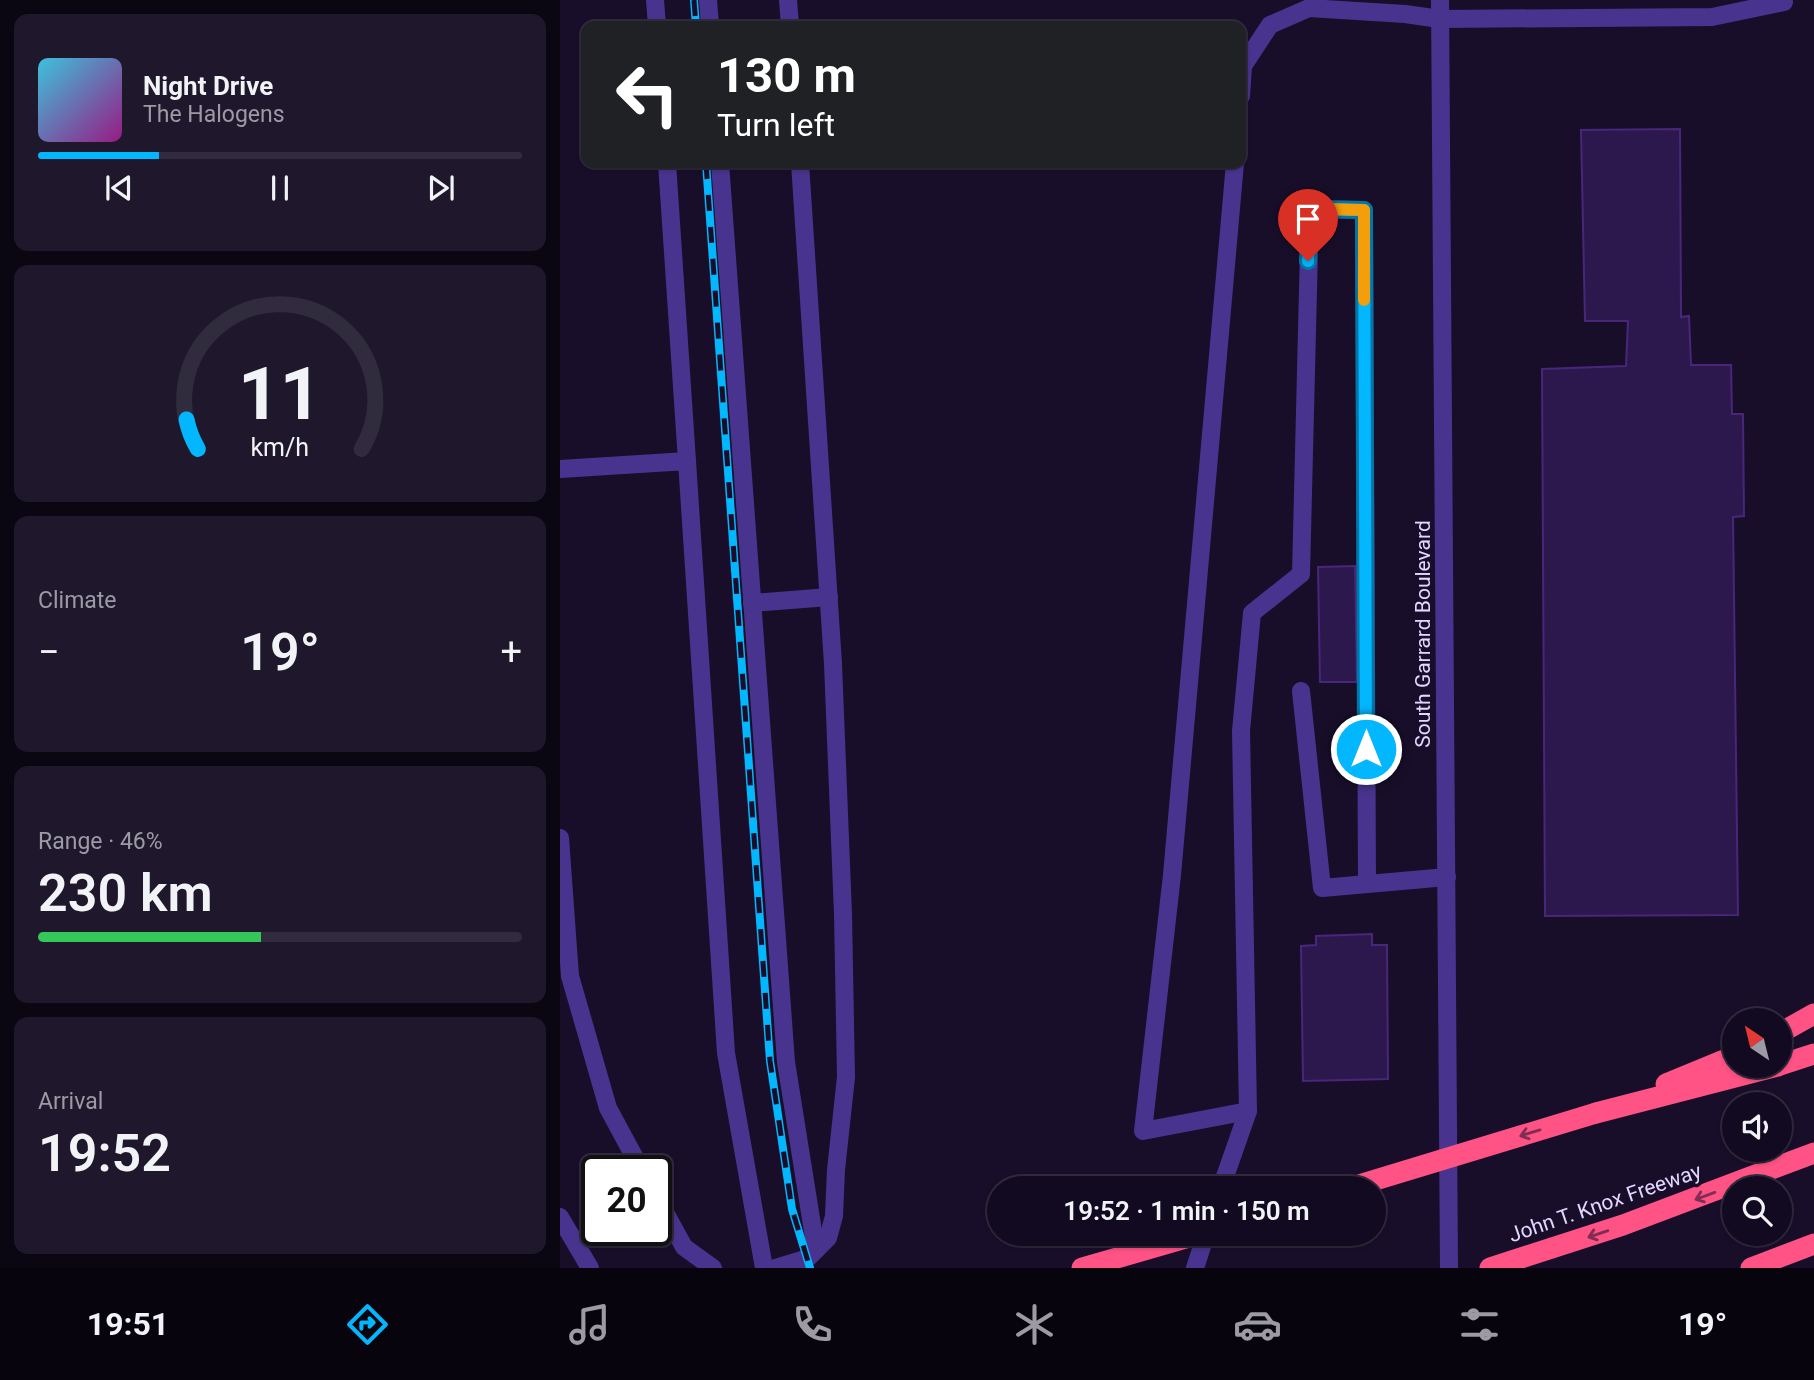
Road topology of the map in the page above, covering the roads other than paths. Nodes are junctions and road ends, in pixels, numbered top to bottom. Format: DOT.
graph roads {
  1 [pos="655,0"];
  2 [pos="708,0"];
  3 [pos="788,0"];
  4 [pos="1440,0"];
  5 [pos="1784,2"];
  6 [pos="1440,19"];
  7 [pos="657,21"];
  8 [pos="710,21"];
  9 [pos="790,21"];
  10 [pos="1246,62"];
  11 [pos="667,168"];
  12 [pos="720,168"];
  13 [pos="800,168"];
  14 [pos="1235,168"];
  15 [pos="687,461"];
  16 [pos="560,469"];
  17 [pos="829,597"];
  18 [pos="752,604"];
  19 [pos="1301,691"];
  20 [pos="560,838"];
  21 [pos="1447,877"];
  22 [pos="1367,884"];
  23 [pos="1814,1014"];
  24 [pos="1792,1026"];
  25 [pos="1814,1054"];
  26 [pos="1722,1061"];
  27 [pos="1792,1061"];
  28 [pos="1729,1078"];
  29 [pos="1248,1111"];
  30 [pos="1595,1113"];
  31 [pos="1814,1153"];
  32 [pos="633,1155"];
  33 [pos="1225,1176"];
  34 [pos="1386,1177"];
  35 [pos="560,1217"];
  36 [pos="672,1225"];
  37 [pos="1814,1244"];
  38 [pos="1158,1246"];
  39 [pos="1202,1246"];
  40 [pos="816,1250"];
  41 [pos="590,1268"];
  42 [pos="713,1268"];
  43 [pos="764,1268"];
  44 [pos="775,1268"];
  45 [pos="1082,1268"];
  46 [pos="1195,1268"];
  47 [pos="1449,1268"];
  48 [pos="1490,1268"];
  49 [pos="1751,1268"];
  1 -- 7 [label="street"];
  2 -- 8 [label="street"];
  3 -- 9 [label="street"];
  4 -- 6 [label="street, South Garrard Boulevard"];
  5 -- 6 [label="street"];
  6 -- 10 [label="street"];
  6 -- 21 [label="street, South Garrard Boulevard"];
  11 -- 15 [label="street"];
  12 -- 18 [label="street"];
  13 -- 17 [label="street"];
  14 -- 29 [label="street"];
  15 -- 16 [label="street"];
  15 -- 43 [label="street"];
  17 -- 18 [label="street"];
  17 -- 40 [label="street"];
  18 -- 40 [label="street"];
  19 -- 22 [label="street"];
  20 -- 32 [label="street"];
  21 -- 22 [label="street"];
  21 -- 47 [label="street, South Garrard Boulevard"];
  22 -- 29 [label="street"];
  23 -- 24 [label="highway"];
  25 -- 27 [label="highway"];
  26 -- 30 [label="highway"];
  28 -- 30 [label="highway"];
  29 -- 33 [label="street"];
  30 -- 34 [label="highway, one-way, bridge"];
  31 -- 48 [label="highway, John T. Knox Freeway, one-way"];
  35 -- 41 [label="street"];
  36 -- 42 [label="street"];
  37 -- 49 [label="highway"];
  38 -- 45 [label="highway"];
  39 -- 46 [label="street"];
  40 -- 44 [label="street"];
}
